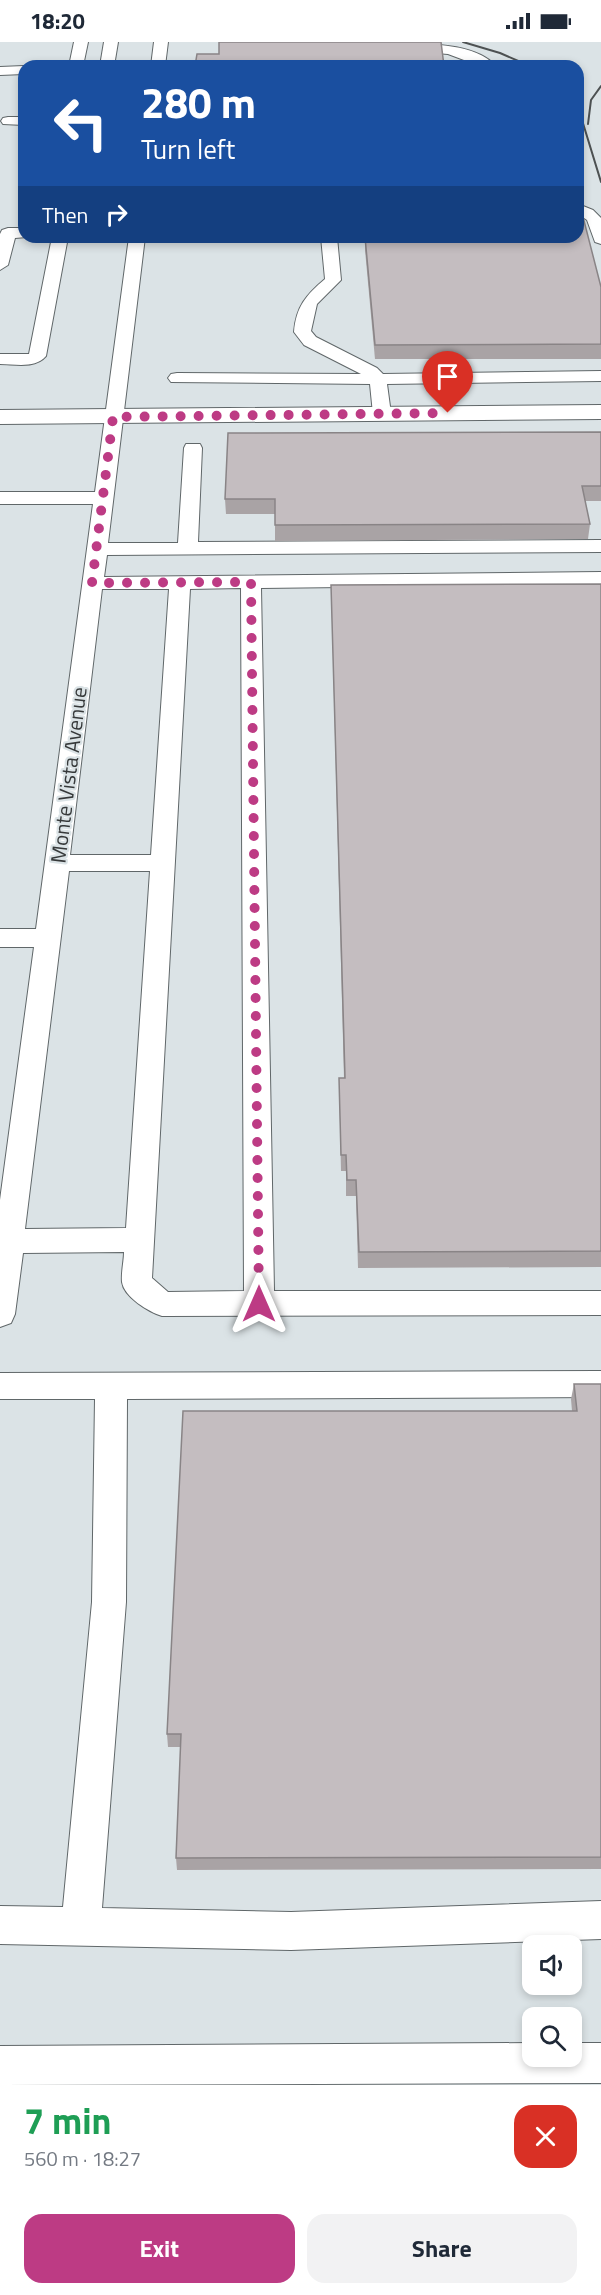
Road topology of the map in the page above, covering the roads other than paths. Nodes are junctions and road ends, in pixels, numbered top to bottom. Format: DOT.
graph roads {
  1 [pos="81,42"];
  2 [pos="111,42"];
  3 [pos="161,42"];
  4 [pos="396,46"];
  5 [pos="77,60"];
  6 [pos="108,60"];
  7 [pos="159,60"];
  8 [pos="480,60"];
  9 [pos="0,70"];
  10 [pos="18,70"];
  11 [pos="8,121"];
  12 [pos="18,121"];
  13 [pos="584,210"];
  14 [pos="18,233"];
  15 [pos="601,239"];
  16 [pos="59,243"];
  17 [pos="135,243"];
  18 [pos="330,243"];
  19 [pos="0,266"];
  20 [pos="0,359"];
  21 [pos="601,376"];
  22 [pos="177,378"];
  23 [pos="378,379"];
  24 [pos="601,412"];
  25 [pos="382,414"];
  26 [pos="0,417"];
  27 [pos="113,417"];
  28 [pos="193,448"];
  29 [pos="0,498"];
  30 [pos="103,498"];
  31 [pos="601,546"];
  32 [pos="97,549"];
  33 [pos="188,549"];
  34 [pos="601,578"];
  35 [pos="251,582"];
  36 [pos="92,583"];
  37 [pos="180,583"];
  38 [pos="163,863"];
  39 [pos="57,864"];
  40 [pos="0,938"];
  41 [pos="48,938"];
  42 [pos="140,1240"];
  43 [pos="9,1241"];
  44 [pos="601,1303"];
  45 [pos="259,1304"];
  46 [pos="0,1308"];
  47 [pos="601,1384"];
  48 [pos="111,1385"];
  49 [pos="0,1386"];
  50 [pos="601,1920"];
  51 [pos="0,1925"];
  52 [pos="81,1926"];
  53 [pos="601,2062"];
  54 [pos="0,2066"];
  55 [pos="484,2074"];
  1 -- 5 [label="street"];
  2 -- 6 [label="street"];
  3 -- 7 [label="street"];
  4 -- 8 [label="street"];
  9 -- 10 [label="street"];
  11 -- 12 [label="street"];
  13 -- 15 [label="street"];
  14 -- 19 [label="street"];
  16 -- 20 [label="street"];
  17 -- 27 [label="street, Monte Vista Avenue"];
  18 -- 23 [label="street"];
  21 -- 23 [label="street"];
  22 -- 23 [label="street"];
  23 -- 25 [label="street"];
  24 -- 25 [label="main road"];
  25 -- 27 [label="main road"];
  26 -- 27 [label="main road"];
  27 -- 30 [label="street, Monte Vista Avenue"];
  28 -- 33 [label="street"];
  29 -- 30 [label="street"];
  30 -- 32 [label="street, Monte Vista Avenue"];
  31 -- 33 [label="street"];
  32 -- 33 [label="street"];
  32 -- 36 [label="street, Monte Vista Avenue"];
  34 -- 35 [label="street"];
  35 -- 37 [label="street"];
  35 -- 45 [label="street"];
  36 -- 37 [label="street"];
  36 -- 39 [label="street, Monte Vista Avenue"];
  37 -- 38 [label="street"];
  38 -- 39 [label="street"];
  38 -- 42 [label="street"];
  39 -- 41 [label="street, Monte Vista Avenue"];
  40 -- 41 [label="street"];
  41 -- 43 [label="street, Monte Vista Avenue"];
  42 -- 43 [label="street"];
  42 -- 45 [label="street"];
  43 -- 46 [label="street, Monte Vista Avenue"];
  44 -- 45 [label="street"];
  47 -- 48 [label="street"];
  48 -- 49 [label="street"];
  48 -- 52 [label="street"];
  50 -- 52 [label="street"];
  51 -- 52 [label="street"];
  53 -- 55 [label="street"];
  54 -- 55 [label="street"];
}
